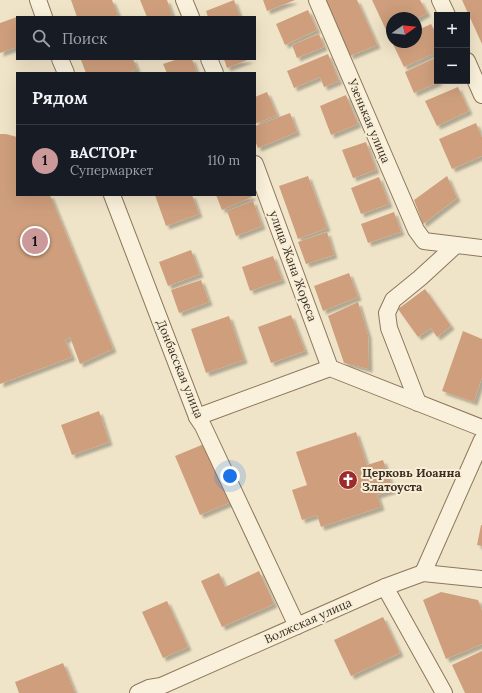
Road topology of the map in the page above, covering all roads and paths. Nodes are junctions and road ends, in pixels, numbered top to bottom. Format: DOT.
graph roads {
  1 [pos="38,0"];
  2 [pos="184,0"];
  3 [pos="317,0"];
  4 [pos="440,0"];
  5 [pos="446,12"];
  6 [pos="44,16"];
  7 [pos="191,16"];
  8 [pos="60,60"];
  9 [pos="210,60"];
  10 [pos="470,68"];
  11 [pos="66,72"];
  12 [pos="216,72"];
  13 [pos="482,95"];
  14 [pos="256,167"];
  15 [pos="112,196"];
  16 [pos="456,245"];
  17 [pos="482,248"];
  18 [pos="330,368"];
  19 [pos="418,403"];
  20 [pos="197,417"];
  21 [pos="482,428"];
  22 [pos="482,440"];
  23 [pos="423,573"];
  24 [pos="482,579"];
  25 [pos="385,587"];
  26 [pos="297,626"];
  27 [pos="163,690"];
  28 [pos="138,693"];
  29 [pos="444,693"];
  1 -- 6 [label="street"];
  2 -- 7 [label="street"];
  3 -- 16 [label="street, Узенькая улица"];
  4 -- 5 [label="street"];
  8 -- 11 [label="street"];
  9 -- 12 [label="street"];
  10 -- 13 [label="street"];
  14 -- 18 [label="street, улица Жана Жореса"];
  15 -- 20 [label="street, Донбасская улица"];
  16 -- 17 [label="street"];
  16 -- 19 [label="street"];
  18 -- 19 [label="street"];
  18 -- 20 [label="street"];
  19 -- 21 [label="street"];
  20 -- 26 [label="street, Донбасская улица"];
  22 -- 23 [label="street"];
  23 -- 24 [label="street, Волжская улица"];
  23 -- 25 [label="street, Волжская улица"];
  25 -- 26 [label="street, Волжская улица"];
  25 -- 29 [label="street"];
  26 -- 27 [label="street, Волжская улица"];
  27 -- 28 [label="street, Волжская улица"];
}
